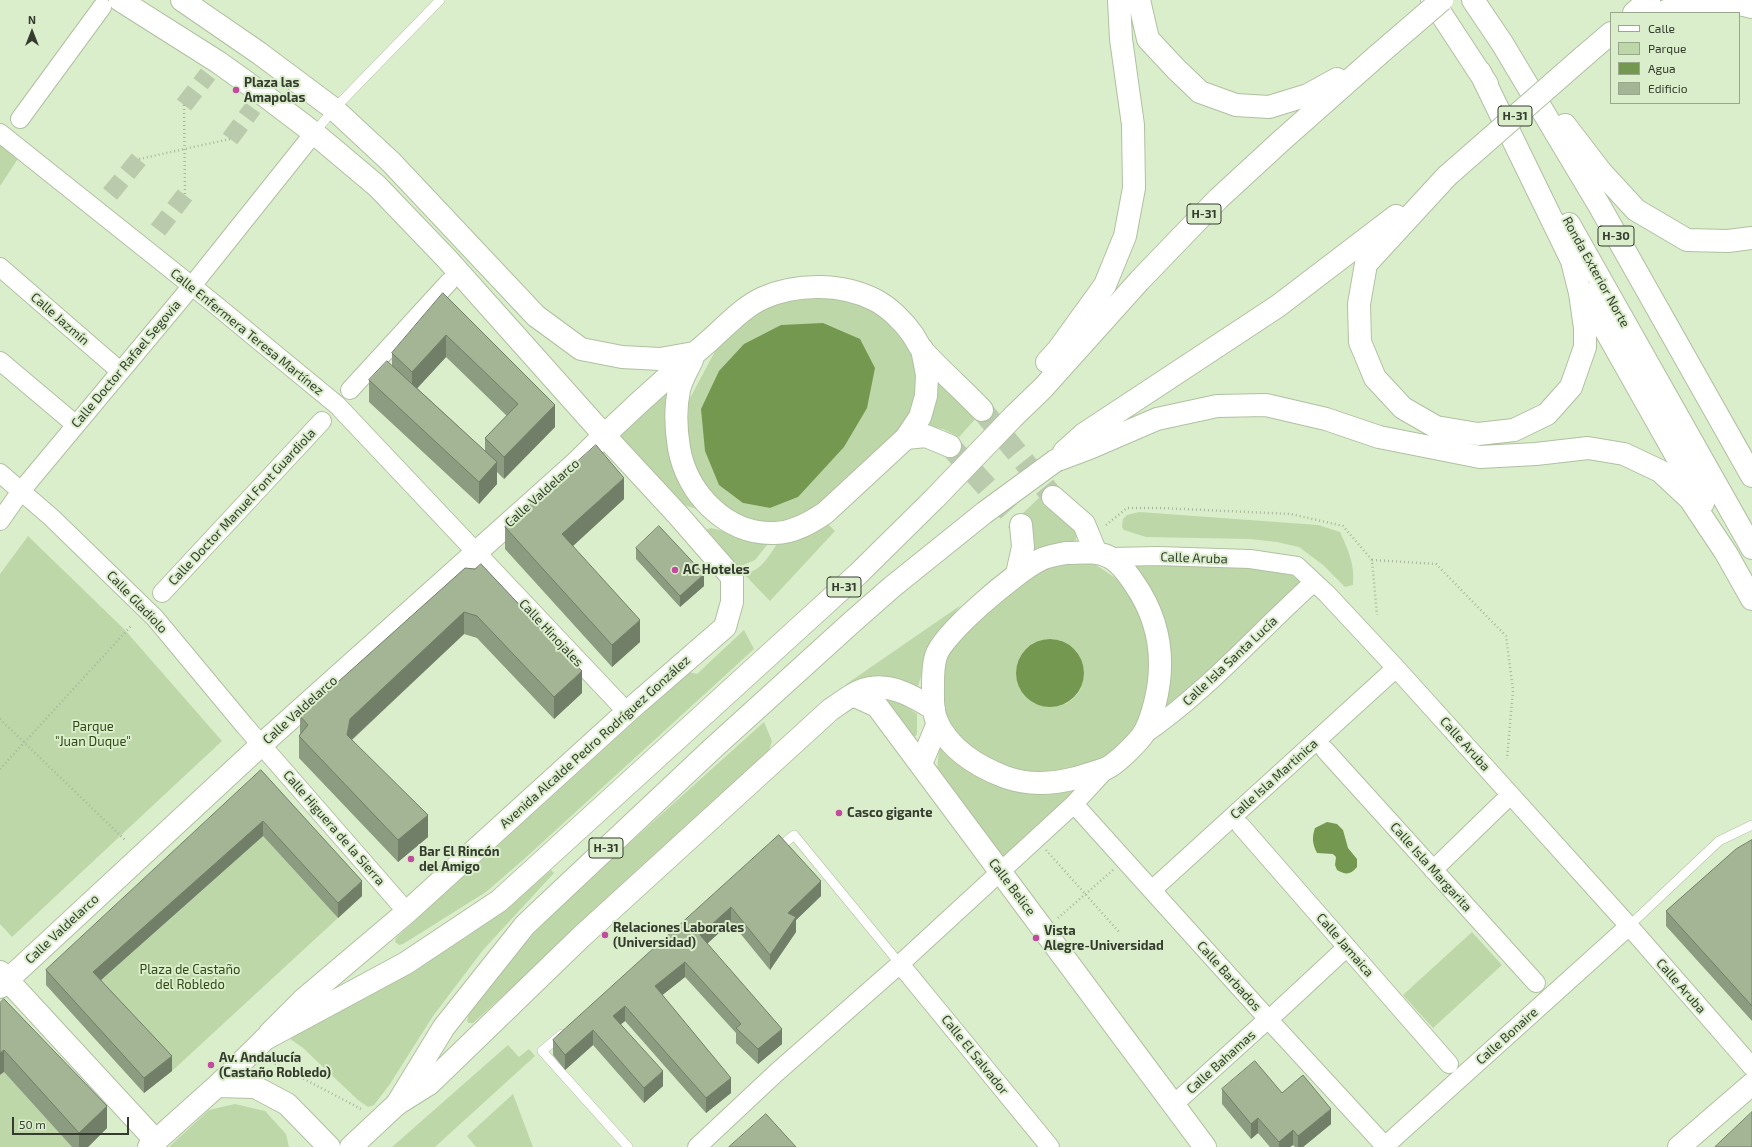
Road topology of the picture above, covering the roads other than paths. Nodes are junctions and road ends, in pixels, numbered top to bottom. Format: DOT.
graph roads {
  1 [pos="182,0"];
  2 [pos="440,0"];
  3 [pos="1119,0"];
  4 [pos="1139,0"];
  5 [pos="1424,0"];
  6 [pos="1432,0"];
  7 [pos="1442,0"];
  8 [pos="1649,0"];
  9 [pos="1475,1"];
  10 [pos="111,4"];
  11 [pos="1752,6"];
  12 [pos="1635,12"];
  13 [pos="1664,12"];
  14 [pos="1452,29"];
  15 [pos="1610,34"];
  16 [pos="1610,41"];
  17 [pos="1378,55"];
  18 [pos="1583,57"];
  19 [pos="1480,72"];
  20 [pos="1525,82"];
  21 [pos="334,109"];
  22 [pos="20,119"];
  23 [pos="0,133"];
  24 [pos="314,133"];
  25 [pos="1447,176"];
  26 [pos="1752,238"];
  27 [pos="1572,261"];
  28 [pos="0,267"];
  29 [pos="449,282"];
  30 [pos="191,287"];
  31 [pos="922,349"];
  32 [pos="694,353"];
  33 [pos="0,361"];
  34 [pos="120,371"];
  35 [pos="1038,382"];
  36 [pos="350,390"];
  37 [pos="982,410"];
  38 [pos="322,421"];
  39 [pos="76,425"];
  40 [pos="604,435"];
  41 [pos="906,438"];
  42 [pos="1088,441"];
  43 [pos="950,446"];
  44 [pos="0,473"];
  45 [pos="1752,476"];
  46 [pos="22,490"];
  47 [pos="1053,497"];
  48 [pos="678,515"];
  49 [pos="723,519"];
  50 [pos="0,521"];
  51 [pos="1021,525"];
  52 [pos="1752,548"];
  53 [pos="476,553"];
  54 [pos="1726,553"];
  55 [pos="1103,555"];
  56 [pos="1017,574"];
  57 [pos="1314,582"];
  58 [pos="162,593"];
  59 [pos="1752,599"];
  60 [pos="1396,668"];
  61 [pos="853,695"];
  62 [pos="627,712"];
  63 [pos="936,716"];
  64 [pos="1142,736"];
  65 [pos="261,745"];
  66 [pos="1325,750"];
  67 [pos="921,764"];
  68 [pos="1108,767"];
  69 [pos="1503,802"];
  70 [pos="1074,804"];
  71 [pos="1752,825"];
  72 [pos="1241,826"];
  73 [pos="770,855"];
  74 [pos="1433,870"];
  75 [pos="1000,871"];
  76 [pos="1152,890"];
  77 [pos="407,912"];
  78 [pos="1629,926"];
  79 [pos="1347,947"];
  80 [pos="900,964"];
  81 [pos="3,980"];
  82 [pos="1536,984"];
  83 [pos="1272,1015"];
  84 [pos="566,1030"];
  85 [pos="264,1049"];
  86 [pos="1449,1064"];
  87 [pos="1752,1067"];
  88 [pos="1752,1084"];
  89 [pos="217,1086"];
  90 [pos="397,1104"];
  91 [pos="1173,1105"];
  92 [pos="153,1144"];
  93 [pos="1385,1146"];
  94 [pos="329,1147"];
  95 [pos="351,1147"];
  96 [pos="628,1147"];
  97 [pos="697,1147"];
  98 [pos="1050,1147"];
  99 [pos="1205,1147"];
  100 [pos="1679,1147"];
  1 -- 21 [label="main road"];
  2 -- 21 [label="lane"];
  3 -- 35 [label="main road"];
  4 -- 17 [label="main road"];
  5 -- 14 [label="main road"];
  6 -- 14 [label="main road, Ronda Exterior Norte / H-30"];
  7 -- 17 [label="main road, H-31, bridge"];
  8 -- 12 [label="main road"];
  9 -- 20 [label="main road, H-30"];
  10 -- 22 [label="street"];
  10 -- 24 [label="main road, Avenida Alcalde Pedro Rodríguez González"];
  11 -- 13 [label="main road"];
  14 -- 19 [label="main road, Ronda Exterior Norte / H-30"];
  15 -- 18 [label="main road, H-31"];
  16 -- 18 [label="main road"];
  17 -- 35 [label="main road, H-31"];
  18 -- 25 [label="main road, H-31, bridge"];
  19 -- 27 [label="main road"];
  19 -- 52 [label="main road, Ronda Exterior Norte / H-30"];
  20 -- 26 [label="main road"];
  20 -- 45 [label="main road, H-30"];
  21 -- 24 [label="lane"];
  21 -- 32 [label="main road"];
  23 -- 30 [label="street, Calle Enfermera Teresa Martínez"];
  24 -- 30 [label="street, Calle Doctor Rafael Segovia"];
  24 -- 40 [label="main road, Avenida Alcalde Pedro Rodríguez González"];
  25 -- 27 [label="main road"];
  25 -- 42 [label="main road, H-31"];
  27 -- 54 [label="main road"];
  28 -- 34 [label="street, Calle Jazmín"];
  29 -- 36 [label="street"];
  30 -- 34 [label="street, Calle Doctor Rafael Segovia"];
  30 -- 53 [label="street, Calle Enfermera Teresa Martínez"];
  31 -- 32 [label="main road, Calle Valdelarco"];
  31 -- 37 [label="main road"];
  31 -- 41 [label="main road"];
  32 -- 40 [label="main road, Calle Valdelarco"];
  32 -- 49 [label="main road"];
  33 -- 39 [label="street"];
  34 -- 39 [label="street, Calle Doctor Rafael Segovia"];
  35 -- 85 [label="main road, H-31, bridge"];
  38 -- 58 [label="street, Calle Doctor Manuel Font Guardiola"];
  39 -- 46 [label="street, Calle Doctor Rafael Segovia"];
  40 -- 48 [label="main road, Avenida Alcalde Pedro Rodríguez González"];
  40 -- 53 [label="main road, Calle Valdelarco"];
  41 -- 43 [label="main road"];
  41 -- 49 [label="main road"];
  42 -- 54 [label="main road"];
  42 -- 90 [label="main road, H-31, bridge"];
  44 -- 46 [label="street, Calle Gladiolo"];
  46 -- 50 [label="street, Calle Doctor Rafael Segovia"];
  46 -- 65 [label="street, Calle Gladiolo"];
  47 -- 55 [label="main road"];
  48 -- 49 [label="main road"];
  48 -- 62 [label="main road, Avenida Alcalde Pedro Rodríguez González"];
  51 -- 56 [label="main road"];
  53 -- 62 [label="street, Calle Hinojales"];
  53 -- 65 [label="main road, Calle Valdelarco"];
  54 -- 59 [label="main road"];
  55 -- 56 [label="main road"];
  55 -- 57 [label="street, Calle Aruba"];
  55 -- 64 [label="main road"];
  56 -- 63 [label="main road"];
  57 -- 60 [label="street, Calle Aruba"];
  57 -- 64 [label="street, Calle Isla Santa Lucía"];
  60 -- 76 [label="street, Calle Isla Martinica"];
  60 -- 78 [label="street, Calle Aruba"];
  61 -- 63 [label="main road"];
  61 -- 67 [label="main road, Calle Belice"];
  61 -- 90 [label="main road"];
  62 -- 77 [label="main road, Avenida Alcalde Pedro Rodríguez González"];
  63 -- 67 [label="main road"];
  63 -- 68 [label="main road"];
  64 -- 68 [label="main road"];
  65 -- 77 [label="street, Calle Higuera de la Sierra"];
  65 -- 81 [label="main road, Calle Valdelarco"];
  66 -- 74 [label="street, Calle Isla Margarita"];
  67 -- 75 [label="main road, Calle Belice"];
  68 -- 70 [label="street"];
  69 -- 74 [label="street"];
  70 -- 75 [label="street"];
  70 -- 76 [label="street, Calle Barbados"];
  71 -- 78 [label="lane"];
  72 -- 79 [label="street, Calle Jamaica"];
  73 -- 80 [label="lane"];
  74 -- 82 [label="street, Calle Isla Margarita"];
  75 -- 80 [label="street"];
  75 -- 91 [label="main road, Calle Belice"];
  76 -- 83 [label="street, Calle Barbados"];
  77 -- 85 [label="main road, Avenida Alcalde Pedro Rodríguez González"];
  78 -- 87 [label="street, Calle Aruba"];
  78 -- 93 [label="street, Calle Bonaire"];
  79 -- 83 [label="street, Calle Bahamas"];
  79 -- 86 [label="street, Calle Jamaica"];
  80 -- 97 [label="street"];
  80 -- 98 [label="street, Calle El Salvador"];
  81 -- 92 [label="main road"];
  83 -- 91 [label="street, Calle Bahamas"];
  83 -- 93 [label="street, Calle Barbados"];
  84 -- 96 [label="lane"];
  85 -- 89 [label="main road, Avenida Alcalde Pedro Rodríguez González"];
  88 -- 100 [label="main road"];
  89 -- 92 [label="main road, Avenida Alcalde Pedro Rodríguez González"];
  89 -- 94 [label="main road"];
  90 -- 95 [label="main road"];
  91 -- 99 [label="main road, Calle Belice"];
}
